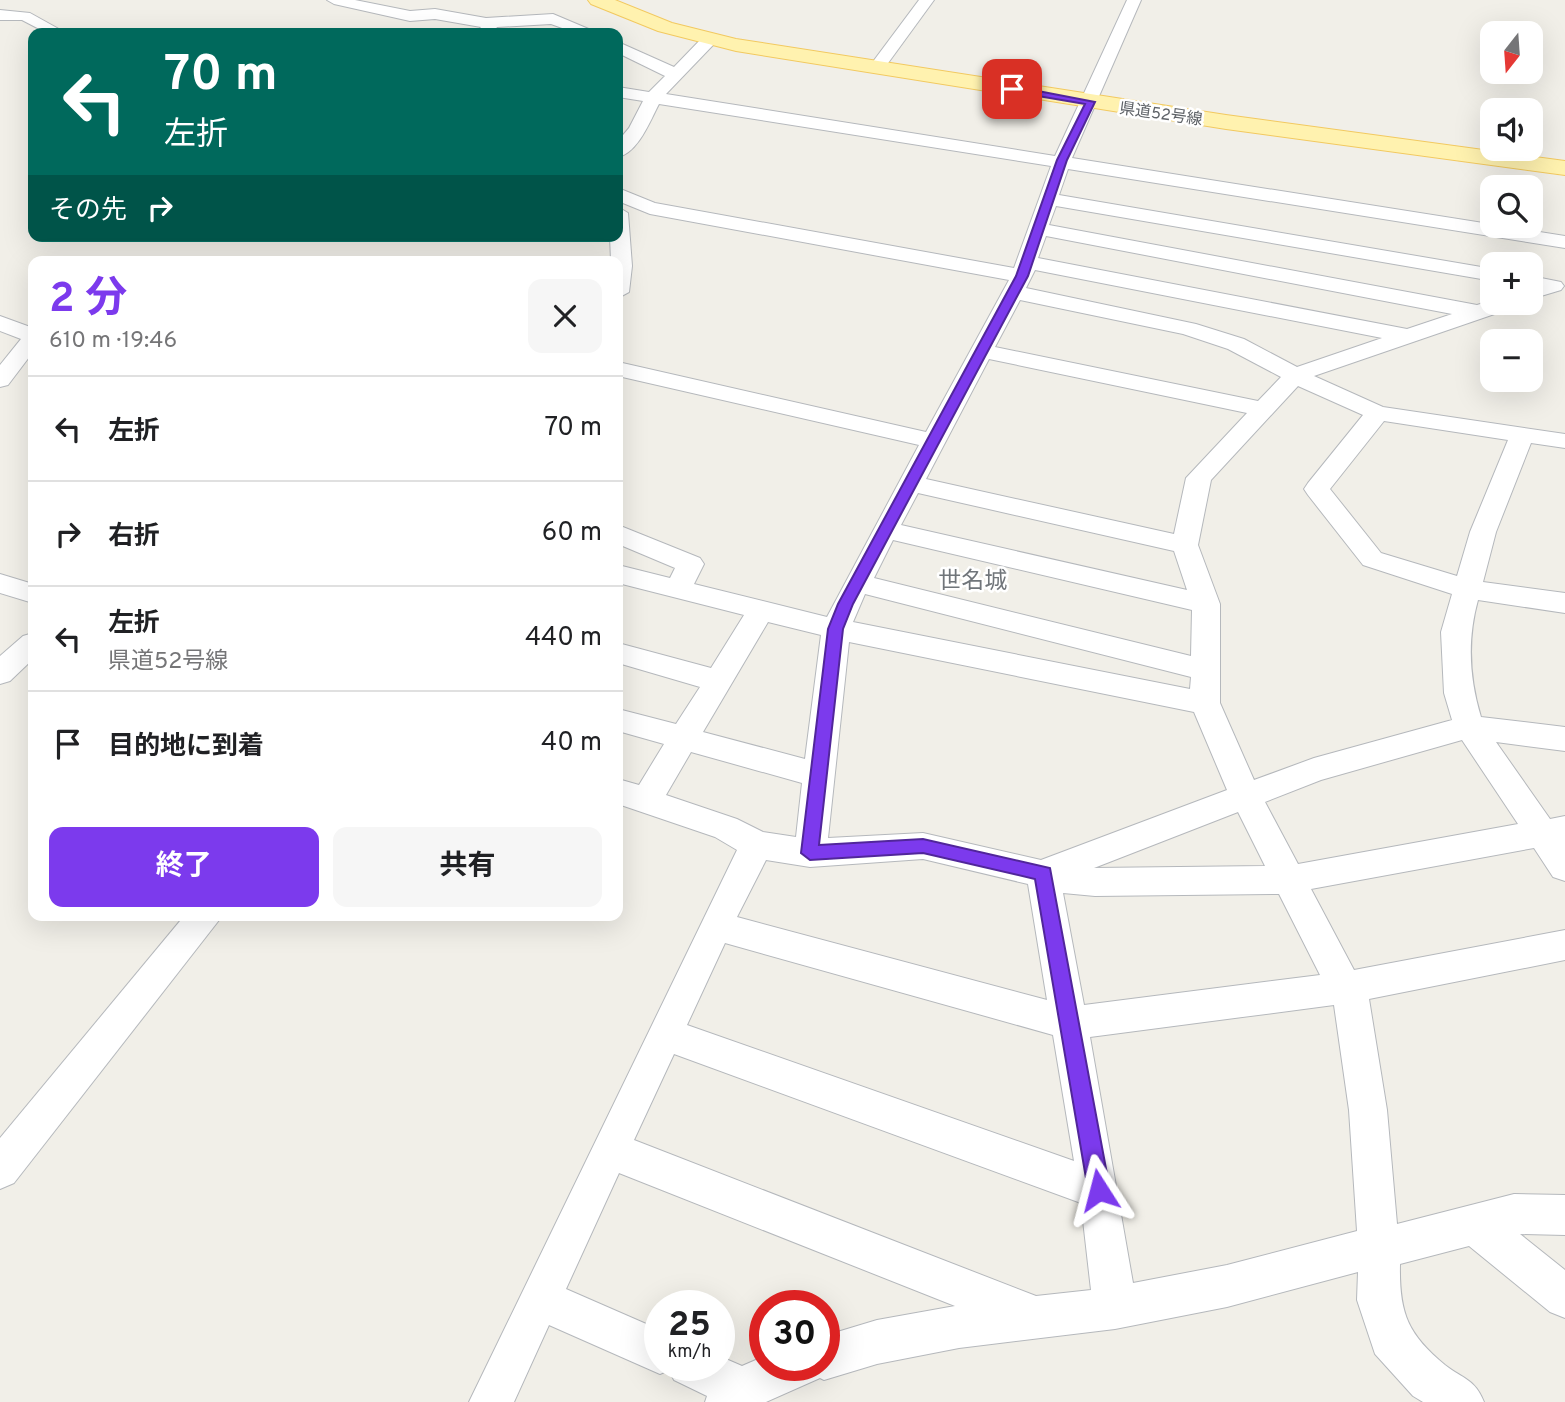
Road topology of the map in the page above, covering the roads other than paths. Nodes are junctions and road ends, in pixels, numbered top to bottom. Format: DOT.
graph roads {
  1 [pos="334,0"];
  2 [pos="598,0"];
  3 [pos="927,0"];
  4 [pos="1134,0"];
  5 [pos="0,15"];
  6 [pos="48,28"];
  7 [pos="485,28"];
  8 [pos="577,28"];
  9 [pos="709,40"];
  10 [pos="623,49"];
  11 [pos="877,67"];
  12 [pos="676,74"];
  13 [pos="623,93"];
  14 [pos="653,98"];
  15 [pos="1090,102"];
  16 [pos="623,146"];
  17 [pos="1062,160"];
  18 [pos="1565,168"];
  19 [pos="1183,180"];
  20 [pos="1048,199"];
  21 [pos="623,204"];
  22 [pos="1138,214"];
  23 [pos="1038,229"];
  24 [pos="1565,242"];
  25 [pos="1480,273"];
  26 [pos="1021,277"];
  27 [pos="1543,284"];
  28 [pos="1543,289"];
  29 [pos="1478,312"];
  30 [pos="0,323"];
  31 [pos="28,335"];
  32 [pos="1408,336"];
  33 [pos="28,344"];
  34 [pos="982,351"];
  35 [pos="623,370"];
  36 [pos="1295,375"];
  37 [pos="0,380"];
  38 [pos="1263,409"];
  39 [pos="1378,413"];
  40 [pos="1522,434"];
  41 [pos="933,441"];
  42 [pos="1565,441"];
  43 [pos="911,483"];
  44 [pos="885,530"];
  45 [pos="623,536"];
  46 [pos="1185,545"];
  47 [pos="623,574"];
  48 [pos="0,583"];
  49 [pos="857,583"];
  50 [pos="677,589"];
  51 [pos="1467,589"];
  52 [pos="28,592"];
  53 [pos="1565,603"];
  54 [pos="1206,604"];
  55 [pos="761,610"];
  56 [pos="835,629"];
  57 [pos="28,648"];
  58 [pos="623,654"];
  59 [pos="1205,670"];
  60 [pos="0,673"];
  61 [pos="718,681"];
  62 [pos="1205,703"];
  63 [pos="623,721"];
  64 [pos="1469,727"];
  65 [pos="684,738"];
  66 [pos="1565,739"];
  67 [pos="818,775"];
  68 [pos="632,796"];
  69 [pos="1246,796"];
  70 [pos="1551,831"];
  71 [pos="757,845"];
  72 [pos="810,853"];
  73 [pos="1565,867"];
  74 [pos="1043,873"];
  75 [pos="1287,880"];
  76 [pos="201,921"];
  77 [pos="716,926"];
  78 [pos="1565,945"];
  79 [pos="1345,988"];
  80 [pos="1071,1023"];
  81 [pos="665,1034"];
  82 [pos="611,1150"];
  83 [pos="0,1169"];
  84 [pos="1099,1190"];
  85 [pos="1565,1215"];
  86 [pos="1473,1223"];
  87 [pos="1378,1249"];
  88 [pos="1565,1297"];
  89 [pos="540,1299"];
  90 [pos="1115,1308"];
  91 [pos="1037,1317"];
  92 [pos="644,1345"];
  93 [pos="840,1353"];
  94 [pos="713,1381"];
  95 [pos="759,1381"];
  96 [pos="736,1396"];
  97 [pos="491,1402"];
  98 [pos="1462,1402"];
  1 -- 7 [label="street"];
  2 -- 9 [label="main road, 県道52号線"];
  3 -- 11 [label="street"];
  4 -- 15 [label="street"];
  5 -- 6 [label="street"];
  7 -- 8 [label="street"];
  9 -- 11 [label="main road, 県道52号線"];
  9 -- 12 [label="street"];
  10 -- 12 [label="street"];
  11 -- 15 [label="main road, 県道52号線"];
  12 -- 14 [label="street"];
  13 -- 14 [label="street"];
  14 -- 16 [label="street"];
  14 -- 17 [label="street"];
  15 -- 17 [label="street"];
  15 -- 18 [label="main road, 県道52号線"];
  17 -- 19 [label="street"];
  17 -- 20 [label="street"];
  19 -- 22 [label="street"];
  19 -- 24 [label="street"];
  20 -- 22 [label="street"];
  20 -- 23 [label="street"];
  21 -- 26 [label="street"];
  22 -- 25 [label="street"];
  23 -- 26 [label="street"];
  23 -- 29 [label="street"];
  26 -- 32 [label="street"];
  26 -- 34 [label="street"];
  26 -- 36 [label="street"];
  27 -- 28 [label="street"];
  29 -- 32 [label="street"];
  30 -- 31 [label="street"];
  32 -- 36 [label="street"];
  33 -- 37 [label="street"];
  34 -- 38 [label="street"];
  34 -- 41 [label="street"];
  35 -- 41 [label="street"];
  36 -- 38 [label="street"];
  36 -- 39 [label="street"];
  38 -- 46 [label="street"];
  39 -- 40 [label="street"];
  39 -- 51 [label="street"];
  40 -- 42 [label="street"];
  40 -- 51 [label="street"];
  41 -- 43 [label="street"];
  43 -- 44 [label="street"];
  43 -- 46 [label="street"];
  44 -- 49 [label="street"];
  44 -- 54 [label="street"];
  45 -- 50 [label="street"];
  46 -- 54 [label="street"];
  47 -- 50 [label="street"];
  48 -- 52 [label="street"];
  49 -- 56 [label="street"];
  49 -- 59 [label="street"];
  50 -- 55 [label="street"];
  51 -- 53 [label="street"];
  51 -- 64 [label="street"];
  54 -- 59 [label="street"];
  55 -- 56 [label="street"];
  55 -- 61 [label="street"];
  56 -- 62 [label="street"];
  56 -- 67 [label="street"];
  57 -- 60 [label="street"];
  58 -- 61 [label="street"];
  59 -- 62 [label="street"];
  61 -- 65 [label="street"];
  62 -- 69 [label="street"];
  63 -- 65 [label="street"];
  64 -- 66 [label="street"];
  64 -- 69 [label="street"];
  64 -- 70 [label="street"];
  65 -- 67 [label="street"];
  65 -- 68 [label="street"];
  67 -- 72 [label="street"];
  68 -- 71 [label="street"];
  69 -- 74 [label="street"];
  69 -- 75 [label="street"];
  70 -- 73 [label="street"];
  70 -- 75 [label="street"];
  71 -- 72 [label="street"];
  71 -- 77 [label="street"];
  72 -- 74 [label="street"];
  74 -- 75 [label="street"];
  74 -- 80 [label="street"];
  75 -- 79 [label="street"];
  76 -- 83 [label="street"];
  77 -- 80 [label="street"];
  77 -- 81 [label="street"];
  78 -- 79 [label="street"];
  79 -- 80 [label="street"];
  79 -- 87 [label="street"];
  80 -- 84 [label="street"];
  81 -- 82 [label="street"];
  81 -- 84 [label="street"];
  82 -- 89 [label="street"];
  82 -- 91 [label="street"];
  84 -- 90 [label="street"];
  85 -- 86 [label="street"];
  86 -- 87 [label="street"];
  86 -- 88 [label="street"];
  87 -- 90 [label="street"];
  87 -- 98 [label="street"];
  89 -- 92 [label="street"];
  89 -- 97 [label="street"];
  90 -- 91 [label="street"];
  91 -- 93 [label="street"];
  94 -- 96 [label="street"];
  95 -- 96 [label="street"];
}
